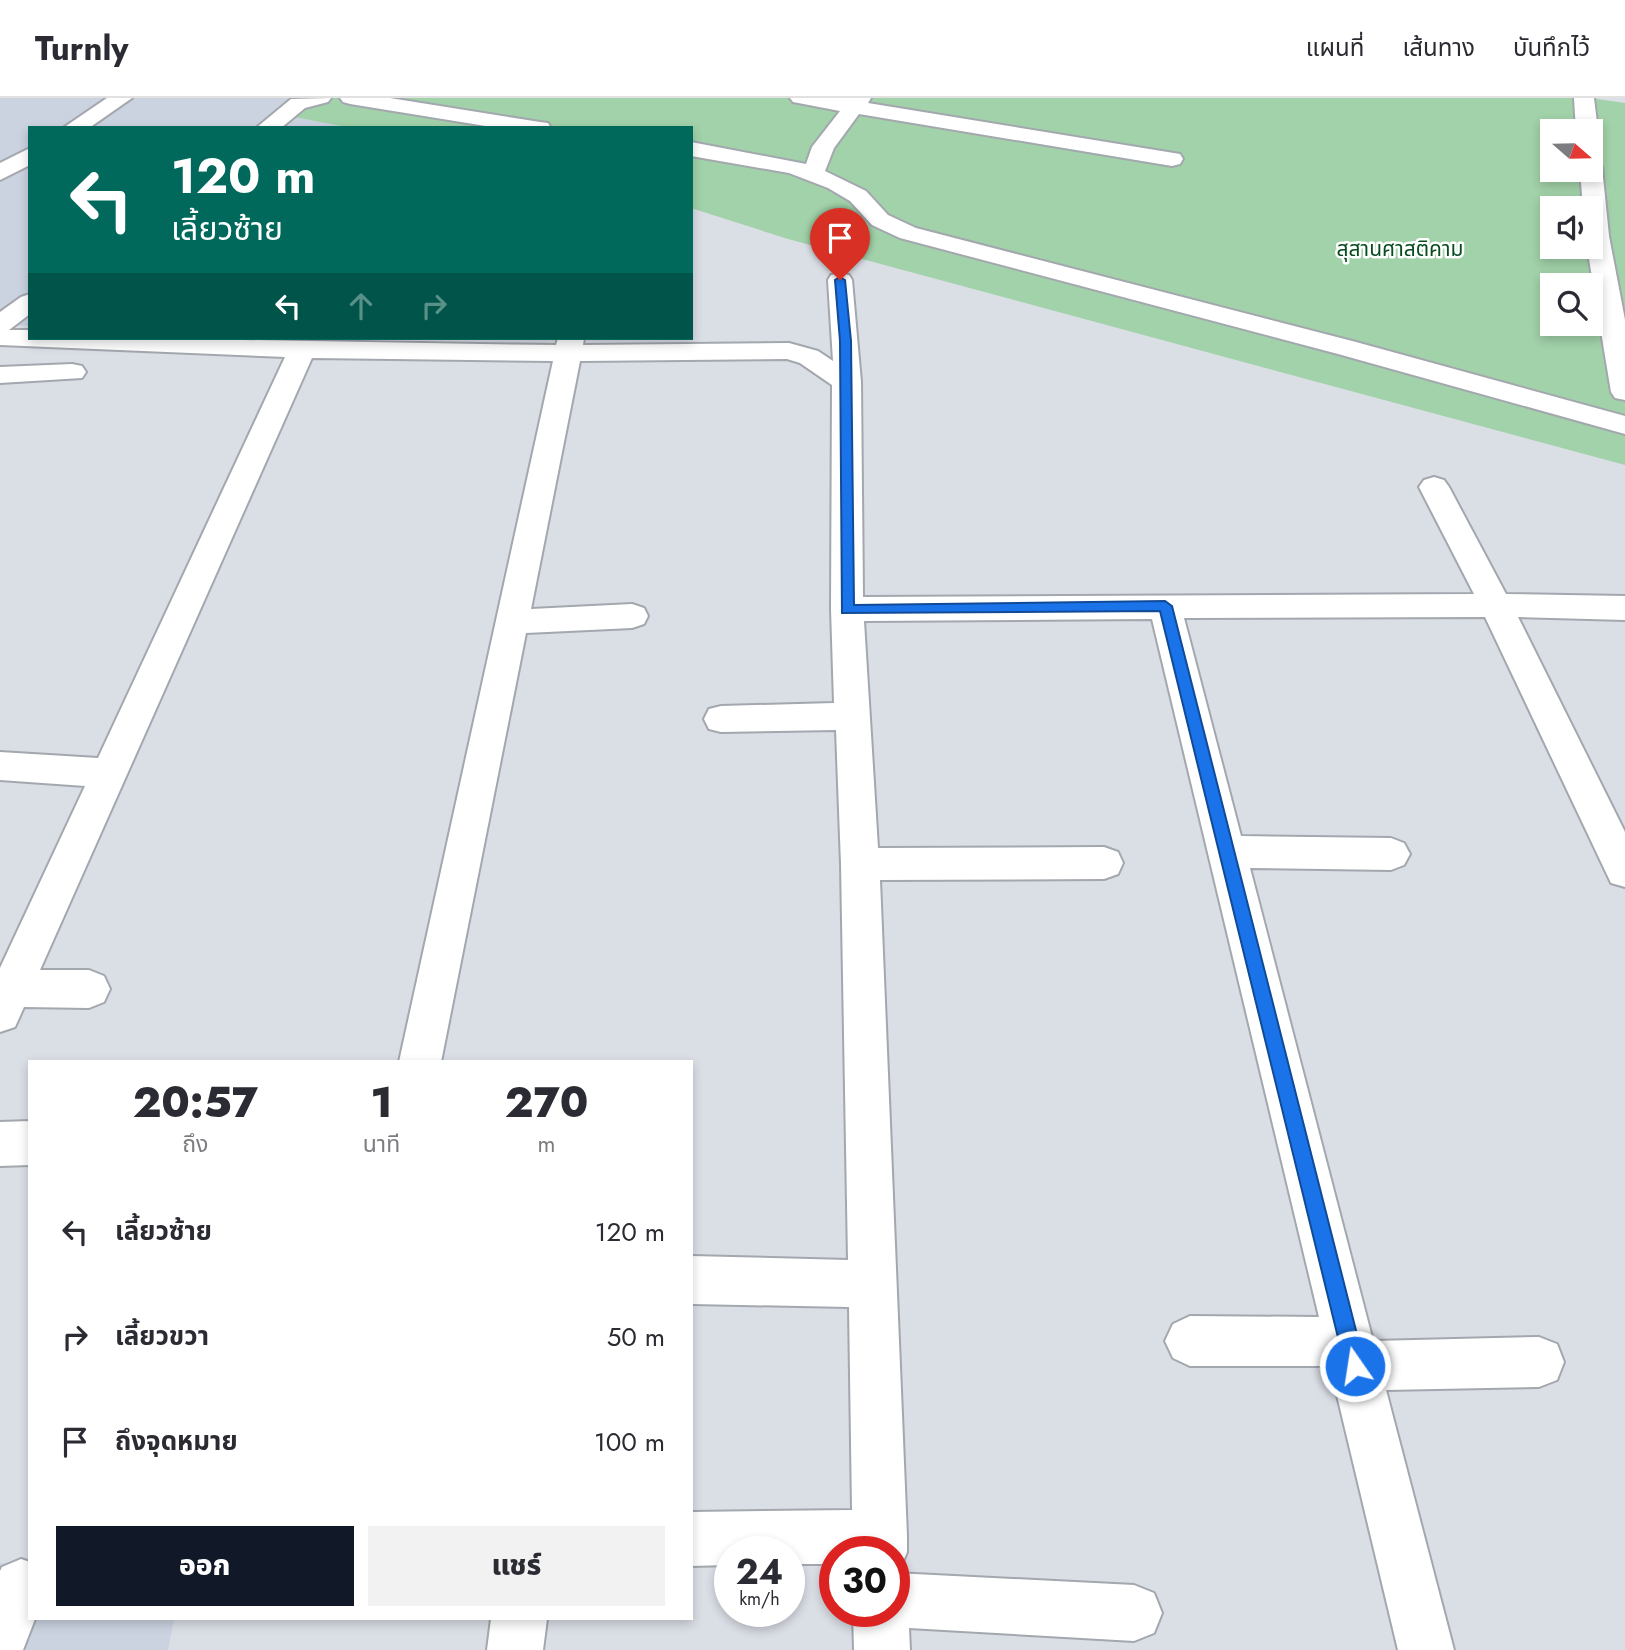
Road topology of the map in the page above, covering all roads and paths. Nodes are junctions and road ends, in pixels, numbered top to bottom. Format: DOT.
graph roads {
  1 [pos="122,98"];
  2 [pos="321,98"];
  3 [pos="350,98"];
  4 [pos="800,98"];
  5 [pos="1584,98"];
  6 [pos="295,101"];
  7 [pos="858,103"];
  8 [pos="1586,119"];
  9 [pos="77,126"];
  10 [pos="269,126"];
  11 [pos="527,126"];
  12 [pos="693,149"];
  13 [pos="28,156"];
  14 [pos="1172,159"];
  15 [pos="0,173"];
  16 [pos="813,174"];
  17 [pos="1603,237"];
  18 [pos="1625,241"];
  19 [pos="1601,259"];
  20 [pos="840,280"];
  21 [pos="28,292"];
  22 [pos="0,298"];
  23 [pos="28,303"];
  24 [pos="0,324"];
  25 [pos="0,337"];
  26 [pos="28,338"];
  27 [pos="70,340"];
  28 [pos="350,344"];
  29 [pos="569,345"];
  30 [pos="302,350"];
  31 [pos="72,372"];
  32 [pos="0,375"];
  33 [pos="847,382"];
  34 [pos="1625,392"];
  35 [pos="1625,425"];
  36 [pos="1434,487"];
  37 [pos="1496,605"];
  38 [pos="1165,606"];
  39 [pos="1625,608"];
  40 [pos="847,610"];
  41 [pos="632,616"];
  42 [pos="512,622"];
  43 [pos="853,716"];
  44 [pos="721,719"];
  45 [pos="0,766"];
  46 [pos="109,773"];
  47 [pos="1227,852"];
  48 [pos="1391,854"];
  49 [pos="1104,863"];
  50 [pos="860,864"];
  51 [pos="1625,871"];
  52 [pos="89,989"];
  53 [pos="6,1001"];
  54 [pos="420,1060"];
  55 [pos="28,1143"];
  56 [pos="0,1144"];
  57 [pos="693,1280"];
  58 [pos="872,1284"];
  59 [pos="1190,1341"];
  60 [pos="1352,1354"];
  61 [pos="1539,1362"];
  62 [pos="880,1536"];
  63 [pos="693,1539"];
  64 [pos="819,1542"];
  65 [pos="21,1586"];
  66 [pos="910,1601"];
  67 [pos="1134,1613"];
  68 [pos="519,1620"];
  69 [pos="881,1627"];
  70 [pos="0,1637"];
  71 [pos="515,1650"];
  72 [pos="882,1650"];
  73 [pos="1426,1650"];
  1 -- 9 [label="street"];
  2 -- 6 [label="street"];
  3 -- 11 [label="street"];
  4 -- 7 [label="street"];
  5 -- 8 [label="street"];
  6 -- 10 [label="street"];
  7 -- 14 [label="street"];
  7 -- 16 [label="street"];
  12 -- 16 [label="street"];
  13 -- 15 [label="street"];
  16 -- 35 [label="street"];
  17 -- 18 [label="street"];
  19 -- 34 [label="street"];
  20 -- 33 [label="street"];
  21 -- 22 [label="street"];
  23 -- 24 [label="street"];
  25 -- 26 [label="street"];
  27 -- 30 [label="street"];
  28 -- 29 [label="street"];
  28 -- 30 [label="street"];
  29 -- 33 [label="street"];
  29 -- 42 [label="street"];
  30 -- 46 [label="street"];
  31 -- 32 [label="street"];
  33 -- 40 [label="street"];
  36 -- 37 [label="street"];
  37 -- 38 [label="street"];
  37 -- 39 [label="street"];
  37 -- 51 [label="street"];
  38 -- 40 [label="street"];
  38 -- 47 [label="street"];
  40 -- 43 [label="street"];
  41 -- 42 [label="street"];
  42 -- 54 [label="street"];
  43 -- 44 [label="street"];
  43 -- 50 [label="street"];
  45 -- 46 [label="street"];
  46 -- 53 [label="street"];
  47 -- 48 [label="street"];
  47 -- 60 [label="street"];
  49 -- 50 [label="street"];
  50 -- 58 [label="street"];
  52 -- 53 [label="street"];
  55 -- 56 [label="street"];
  57 -- 58 [label="street"];
  58 -- 62 [label="street"];
  59 -- 60 [label="street"];
  60 -- 61 [label="street"];
  60 -- 73 [label="street"];
  63 -- 64 [label="street"];
  65 -- 70 [label="street"];
  66 -- 67 [label="street"];
  68 -- 71 [label="street"];
  69 -- 72 [label="street"];
}
